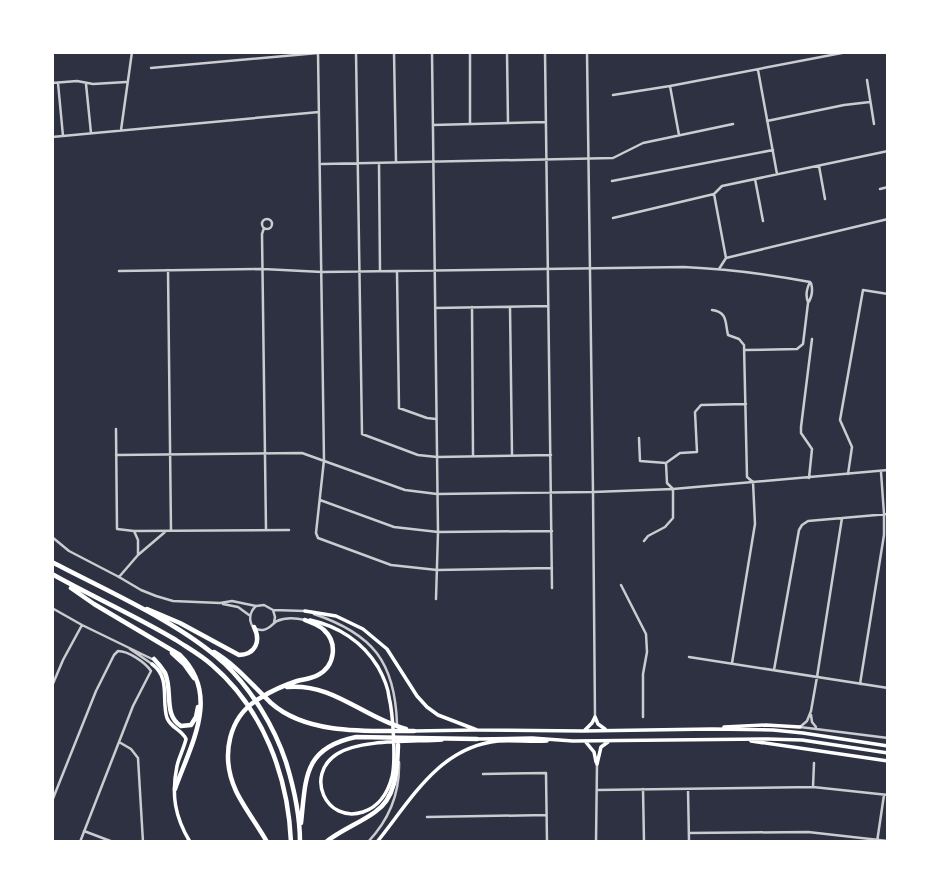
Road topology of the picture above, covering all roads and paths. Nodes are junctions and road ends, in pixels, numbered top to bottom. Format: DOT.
graph roads {
  1 [pos="132,52"];
  2 [pos="356,52"];
  3 [pos="394,52"];
  4 [pos="432,52"];
  5 [pos="470,52"];
  6 [pos="507,52"];
  7 [pos="545,52"];
  8 [pos="587,52"];
  9 [pos="847,52"];
  10 [pos="318,53"];
  11 [pos="151,68"];
  12 [pos="758,69"];
  13 [pos="867,80"];
  14 [pos="58,82"];
  15 [pos="127,82"];
  16 [pos="52,83"];
  17 [pos="85,83"];
  18 [pos="670,86"];
  19 [pos="613,95"];
  20 [pos="870,103"];
  21 [pos="319,112"];
  22 [pos="767,121"];
  23 [pos="545,122"];
  24 [pos="508,123"];
  25 [pos="470,124"];
  26 [pos="733,124"];
  27 [pos="874,124"];
  28 [pos="433,125"];
  29 [pos="121,130"];
  30 [pos="91,133"];
  31 [pos="679,135"];
  32 [pos="63,136"];
  33 [pos="52,137"];
  34 [pos="773,150"];
  35 [pos="887,151"];
  36 [pos="589,159"];
  37 [pos="546,160"];
  38 [pos="396,162"];
  39 [pos="433,162"];
  40 [pos="358,163"];
  41 [pos="379,163"];
  42 [pos="320,164"];
  43 [pos="819,166"];
  44 [pos="778,174"];
  45 [pos="755,179"];
  46 [pos="612,181"];
  47 [pos="887,187"];
  48 [pos="880,189"];
  49 [pos="714,194"];
  50 [pos="825,199"];
  51 [pos="613,218"];
  52 [pos="887,219"];
  53 [pos="763,221"];
  54 [pos="264,228"];
  55 [pos="726,258"];
  56 [pos="590,268"];
  57 [pos="262,269"];
  58 [pos="548,269"];
  59 [pos="719,269"];
  60 [pos="169,270"];
  61 [pos="435,270"];
  62 [pos="120,271"];
  63 [pos="359,271"];
  64 [pos="380,271"];
  65 [pos="397,271"];
  66 [pos="322,272"];
  67 [pos="887,294"];
  68 [pos="548,306"];
  69 [pos="472,307"];
  70 [pos="510,307"];
  71 [pos="435,308"];
  72 [pos="712,310"];
  73 [pos="812,339"];
  74 [pos="745,351"];
  75 [pos="746,404"];
  76 [pos="436,419"];
  77 [pos="116,429"];
  78 [pos="639,438"];
  79 [pos="265,453"];
  80 [pos="170,454"];
  81 [pos="116,455"];
  82 [pos="512,455"];
  83 [pos="551,455"];
  84 [pos="473,456"];
  85 [pos="437,457"];
  86 [pos="324,460"];
  87 [pos="666,463"];
  88 [pos="887,470"];
  89 [pos="880,471"];
  90 [pos="848,474"];
  91 [pos="809,478"];
  92 [pos="753,482"];
  93 [pos="673,489"];
  94 [pos="593,492"];
  95 [pos="551,493"];
  96 [pos="437,494"];
  97 [pos="320,500"];
  98 [pos="886,514"];
  99 [pos="842,518"];
  100 [pos="266,530"];
  101 [pos="289,530"];
  102 [pos="134,531"];
  103 [pos="169,531"];
  104 [pos="552,531"];
  105 [pos="438,532"];
  106 [pos="52,537"];
  107 [pos="644,541"];
  108 [pos="138,555"];
  109 [pos="52,562"];
  110 [pos="552,568"];
  111 [pos="437,570"];
  112 [pos="52,574"];
  113 [pos="119,577"];
  114 [pos="621,584"];
  115 [pos="552,587"];
  116 [pos="436,599"];
  117 [pos="131,603"];
  118 [pos="220,603"];
  119 [pos="256,606"];
  120 [pos="52,608"];
  121 [pos="273,610"];
  122 [pos="305,611"];
  123 [pos="250,616"];
  124 [pos="305,620"];
  125 [pos="274,623"];
  126 [pos="82,625"];
  127 [pos="254,627"];
  128 [pos="161,643"];
  129 [pos="198,643"];
  130 [pos="689,657"];
  131 [pos="153,662"];
  132 [pos="732,663"];
  133 [pos="775,670"];
  134 [pos="817,677"];
  135 [pos="860,684"];
  136 [pos="52,687"];
  137 [pos="279,688"];
  138 [pos="887,688"];
  139 [pos="811,711"];
  140 [pos="595,717"];
  141 [pos="643,717"];
  142 [pos="800,727"];
  143 [pos="712,729"];
  144 [pos="818,729"];
  145 [pos="477,730"];
  146 [pos="607,730"];
  147 [pos="414,731"];
  148 [pos="583,731"];
  149 [pos="887,738"];
  150 [pos="477,739"];
  151 [pos="739,739"];
  152 [pos="378,740"];
  153 [pos="118,741"];
  154 [pos="573,741"];
  155 [pos="585,741"];
  156 [pos="610,741"];
  157 [pos="398,745"];
  158 [pos="887,746"];
  159 [pos="887,753"];
  160 [pos="887,761"];
  161 [pos="814,763"];
  162 [pos="597,764"];
  163 [pos="482,774"];
  164 [pos="813,787"];
  165 [pos="688,788"];
  166 [pos="175,789"];
  167 [pos="643,789"];
  168 [pos="596,790"];
  169 [pos="886,795"];
  170 [pos="52,801"];
  171 [pos="547,815"];
  172 [pos="427,817"];
  173 [pos="84,831"];
  174 [pos="689,833"];
  175 [pos="300,834"];
  176 [pos="877,841"];
  177 [pos="887,841"];
  178 [pos="80,842"];
  179 [pos="113,842"];
  180 [pos="143,842"];
  181 [pos="190,842"];
  182 [pos="267,842"];
  183 [pos="291,842"];
  184 [pos="300,842"];
  185 [pos="326,842"];
  186 [pos="368,842"];
  187 [pos="377,842"];
  188 [pos="547,842"];
  189 [pos="596,842"];
  190 [pos="644,842"];
  191 [pos="689,842"];
  1 -- 15 [label="street"];
  2 -- 40 [label="street"];
  3 -- 38 [label="street"];
  4 -- 28 [label="street"];
  5 -- 25 [label="street"];
  6 -- 24 [label="street"];
  7 -- 23 [label="street"];
  8 -- 36 [label="street"];
  9 -- 12 [label="street"];
  10 -- 11 [label="street"];
  10 -- 21 [label="street"];
  12 -- 18 [label="street"];
  12 -- 22 [label="street"];
  13 -- 20 [label="street"];
  14 -- 16 [label="street"];
  14 -- 17 [label="street"];
  14 -- 32 [label="street"];
  15 -- 17 [label="street"];
  15 -- 29 [label="street"];
  17 -- 30 [label="street"];
  18 -- 19 [label="street"];
  18 -- 31 [label="street"];
  20 -- 22 [label="street"];
  20 -- 27 [label="street"];
  21 -- 29 [label="street"];
  21 -- 42 [label="street"];
  22 -- 34 [label="street"];
  23 -- 24 [label="street"];
  23 -- 37 [label="street"];
  24 -- 25 [label="street"];
  25 -- 28 [label="street"];
  26 -- 31 [label="street"];
  28 -- 39 [label="street"];
  29 -- 30 [label="street"];
  30 -- 32 [label="street"];
  31 -- 36 [label="street"];
  32 -- 33 [label="street"];
  34 -- 44 [label="street"];
  34 -- 46 [label="street"];
  35 -- 43 [label="street"];
  36 -- 37 [label="street"];
  36 -- 56 [label="street"];
  37 -- 39 [label="street"];
  37 -- 58 [label="street"];
  38 -- 39 [label="street"];
  38 -- 41 [label="street"];
  39 -- 61 [label="street"];
  40 -- 41 [label="street"];
  40 -- 42 [label="street"];
  40 -- 63 [label="street"];
  41 -- 64 [label="street"];
  42 -- 66 [label="street"];
  43 -- 44 [label="street"];
  43 -- 50 [label="street"];
  44 -- 45 [label="street"];
  45 -- 49 [label="street"];
  45 -- 53 [label="street"];
  47 -- 48 [label="street"];
  49 -- 51 [label="street"];
  49 -- 55 [label="street"];
  52 -- 55 [label="street"];
  54 -- 57 [label="street"];
  55 -- 59 [label="street"];
  56 -- 58 [label="street"];
  56 -- 59 [label="street"];
  56 -- 94 [label="street"];
  57 -- 60 [label="street"];
  57 -- 66 [label="street"];
  57 -- 79 [label="street"];
  58 -- 61 [label="street"];
  58 -- 68 [label="street"];
  59 -- 74 [label="street"];
  60 -- 62 [label="street"];
  60 -- 80 [label="street"];
  61 -- 65 [label="street"];
  61 -- 71 [label="street"];
  63 -- 64 [label="street"];
  63 -- 66 [label="street"];
  63 -- 85 [label="street"];
  64 -- 65 [label="street"];
  65 -- 76 [label="street"];
  66 -- 86 [label="street"];
  67 -- 90 [label="street"];
  68 -- 70 [label="street"];
  68 -- 83 [label="street"];
  69 -- 70 [label="street"];
  69 -- 71 [label="street"];
  69 -- 84 [label="street"];
  70 -- 82 [label="street"];
  71 -- 76 [label="street"];
  72 -- 74 [label="street"];
  73 -- 91 [label="street"];
  74 -- 75 [label="street"];
  75 -- 87 [label="street"];
  75 -- 92 [label="street"];
  76 -- 85 [label="street"];
  77 -- 81 [label="street"];
  78 -- 87 [label="street"];
  79 -- 80 [label="street"];
  79 -- 86 [label="street"];
  79 -- 100 [label="street"];
  80 -- 81 [label="street"];
  80 -- 103 [label="street"];
  81 -- 102 [label="street"];
  82 -- 83 [label="street"];
  82 -- 84 [label="street"];
  83 -- 95 [label="street"];
  84 -- 85 [label="street"];
  85 -- 96 [label="street"];
  86 -- 96 [label="street"];
  86 -- 97 [label="street"];
  87 -- 93 [label="street"];
  88 -- 89 [label="street"];
  89 -- 90 [label="street"];
  89 -- 98 [label="street"];
  90 -- 91 [label="street"];
  91 -- 92 [label="street"];
  92 -- 93 [label="street"];
  92 -- 132 [label="street"];
  93 -- 94 [label="street"];
  93 -- 107 [label="street"];
  94 -- 95 [label="street"];
  94 -- 140 [label="street"];
  95 -- 96 [label="street"];
  95 -- 104 [label="street"];
  96 -- 105 [label="street"];
  97 -- 105 [label="street"];
  97 -- 111 [label="street"];
  98 -- 99 [label="street"];
  98 -- 135 [label="street"];
  99 -- 133 [label="street"];
  99 -- 134 [label="street"];
  100 -- 101 [label="street"];
  100 -- 103 [label="street"];
  102 -- 103 [label="street"];
  102 -- 108 [label="street"];
  103 -- 108 [label="street"];
  104 -- 105 [label="street"];
  104 -- 110 [label="street"];
  105 -- 111 [label="street"];
  106 -- 113 [label="street"];
  108 -- 113 [label="street"];
  109 -- 117 [label="highway"];
  110 -- 111 [label="street"];
  110 -- 115 [label="street"];
  111 -- 116 [label="street"];
  112 -- 128 [label="highway"];
  112 -- 183 [label="highway"];
  113 -- 118 [label="street"];
  114 -- 141 [label="street"];
  117 -- 127 [label="highway"];
  117 -- 129 [label="highway"];
  118 -- 119 [label="street"];
  118 -- 123 [label="street"];
  119 -- 121 [label="street"];
  119 -- 123 [label="street"];
  120 -- 126 [label="street"];
  121 -- 122 [label="street"];
  121 -- 125 [label="street"];
  122 -- 145 [label="highway"];
  122 -- 157 [label="street"];
  123 -- 127 [label="street"];
  124 -- 125 [label="street"];
  124 -- 137 [label="highway"];
  124 -- 152 [label="highway"];
  125 -- 127 [label="street"];
  126 -- 131 [label="street"];
  126 -- 136 [label="street"];
  128 -- 131 [label="highway"];
  128 -- 166 [label="highway"];
  129 -- 147 [label="highway"];
  129 -- 175 [label="highway"];
  130 -- 132 [label="street"];
  131 -- 166 [label="highway"];
  132 -- 133 [label="street"];
  133 -- 134 [label="street"];
  134 -- 135 [label="street"];
  134 -- 139 [label="street"];
  135 -- 138 [label="street"];
  137 -- 147 [label="highway"];
  137 -- 182 [label="highway"];
  139 -- 142 [label="street"];
  139 -- 144 [label="street"];
  140 -- 146 [label="highway"];
  140 -- 148 [label="highway"];
  142 -- 143 [label="highway"];
  142 -- 144 [label="street"];
  143 -- 146 [label="highway"];
  143 -- 158 [label="highway"];
  144 -- 149 [label="street"];
  145 -- 147 [label="highway"];
  145 -- 148 [label="highway"];
  146 -- 148 [label="highway"];
  150 -- 152 [label="highway"];
  150 -- 154 [label="highway"];
  151 -- 156 [label="highway"];
  151 -- 159 [label="highway"];
  151 -- 160 [label="highway"];
  152 -- 175 [label="highway"];
  153 -- 170 [label="street"];
  153 -- 173 [label="street"];
  153 -- 180 [label="street"];
  154 -- 155 [label="highway"];
  154 -- 187 [label="highway"];
  155 -- 156 [label="highway"];
  155 -- 162 [label="highway"];
  156 -- 162 [label="highway"];
  157 -- 185 [label="highway"];
  157 -- 186 [label="street"];
  161 -- 164 [label="street"];
  162 -- 168 [label="street"];
  163 -- 171 [label="street"];
  164 -- 165 [label="street"];
  164 -- 169 [label="street"];
  165 -- 167 [label="street"];
  165 -- 174 [label="street"];
  166 -- 181 [label="highway"];
  167 -- 168 [label="street"];
  167 -- 190 [label="street"];
  168 -- 189 [label="street"];
  169 -- 176 [label="street"];
  171 -- 172 [label="street"];
  171 -- 188 [label="street"];
  173 -- 178 [label="street"];
  173 -- 179 [label="street"];
  174 -- 176 [label="street"];
  174 -- 191 [label="street"];
  175 -- 184 [label="highway"];
  176 -- 177 [label="street"];
}
